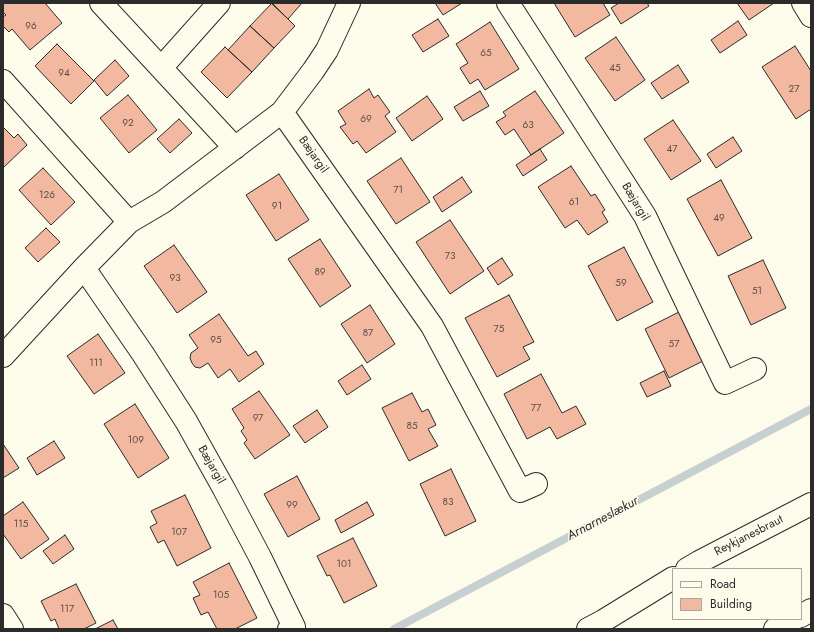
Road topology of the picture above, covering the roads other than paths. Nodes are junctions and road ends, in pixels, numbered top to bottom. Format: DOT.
graph roads {
  1 [pos="100,3"];
  2 [pos="219,3"];
  3 [pos="349,3"];
  4 [pos="508,3"];
  5 [pos="803,3"];
  6 [pos="811,16"];
  7 [pos="161,68"];
  8 [pos="3,81"];
  9 [pos="282,112"];
  10 [pos="235,148"];
  11 [pos="129,222"];
  12 [pos="84,268"];
  13 [pos="3,356"];
  14 [pos="755,369"];
  15 [pos="536,484"];
  16 [pos="811,504"];
  17 [pos="689,568"];
  18 [pos="672,579"];
  19 [pos="811,610"];
  20 [pos="3,615"];
  21 [pos="802,615"];
  22 [pos="792,620"];
  23 [pos="12,629"];
  24 [pos="290,629"];
  25 [pos="588,629"];
  26 [pos="775,629"];
  1 -- 7 [label="main road"];
  2 -- 7 [label="main road"];
  3 -- 9 [label="main road"];
  4 -- 14 [label="main road, Bæjargil"];
  5 -- 6 [label="main road"];
  7 -- 10 [label="main road"];
  8 -- 11 [label="main road"];
  9 -- 10 [label="main road"];
  9 -- 15 [label="main road, Bæjargil"];
  10 -- 11 [label="main road"];
  11 -- 12 [label="main road"];
  12 -- 13 [label="main road"];
  12 -- 24 [label="main road, Bæjargil"];
  16 -- 17 [label="main road, Reykjanesbraut"];
  18 -- 25 [label="main road"];
  19 -- 21 [label="main road"];
  20 -- 23 [label="main road"];
  22 -- 26 [label="main road"];
}
